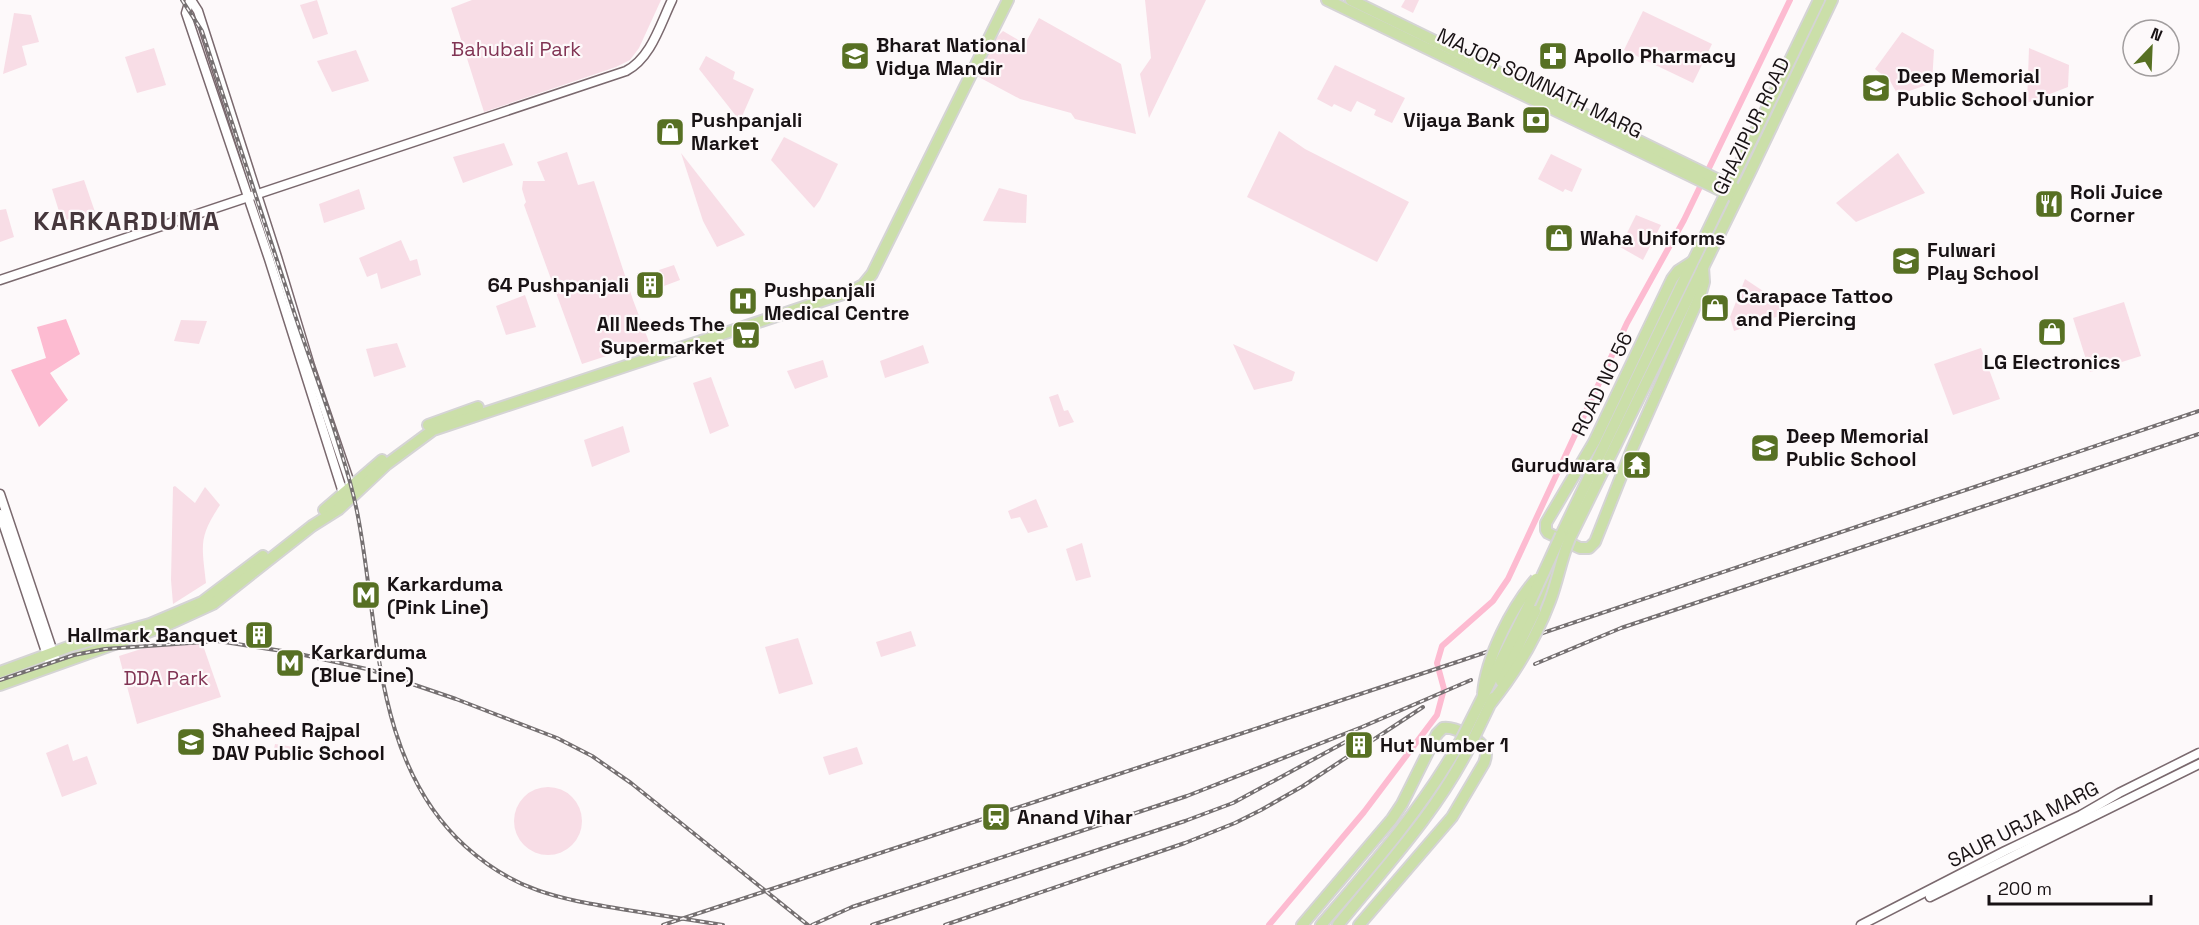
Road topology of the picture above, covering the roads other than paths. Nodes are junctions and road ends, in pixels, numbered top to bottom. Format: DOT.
graph roads {
  1 [pos="191,0"];
  2 [pos="672,0"];
  3 [pos="1000,0"];
  4 [pos="1008,0"];
  5 [pos="1327,0"];
  6 [pos="1351,0"];
  7 [pos="1819,0"];
  8 [pos="1832,0"];
  9 [pos="1693,168"];
  10 [pos="1737,168"];
  11 [pos="1751,170"];
  12 [pos="1722,184"];
  13 [pos="252,195"];
  14 [pos="1739,195"];
  15 [pos="1710,224"];
  16 [pos="1722,229"];
  17 [pos="1692,262"];
  18 [pos="1703,267"];
  19 [pos="0,280"];
  20 [pos="0,494"];
  21 [pos="349,494"];
  22 [pos="0,514"];
  23 [pos="1565,537"];
  24 [pos="50,653"];
  25 [pos="54,666"];
  26 [pos="0,672"];
  27 [pos="0,685"];
  28 [pos="1487,701"];
  29 [pos="1466,742"];
  30 [pos="2199,753"];
  31 [pos="2199,764"];
  32 [pos="1974,872"];
  33 [pos="1893,912"];
  34 [pos="1302,925"];
  35 [pos="1321,925"];
  36 [pos="1338,925"];
  37 [pos="1359,925"];
  38 [pos="1862,925"];
  39 [pos="1874,925"];
  1 -- 13 [label="street"];
  2 -- 13 [label="street"];
  3 -- 21 [label="main road"];
  4 -- 21 [label="main road"];
  5 -- 9 [label="main road, MAJOR SOMNATH MARG"];
  6 -- 9 [label="main road, MAJOR SOMNATH MARG"];
  7 -- 10 [label="main road, GHAZIPUR ROAD"];
  8 -- 11 [label="main road, GHAZIPUR ROAD"];
  9 -- 12 [label="main road, MAJOR SOMNATH MARG"];
  10 -- 11 [label="main road"];
  10 -- 12 [label="main road"];
  11 -- 14 [label="main road, GHAZIPUR ROAD"];
  12 -- 14 [label="main road, MAJOR SOMNATH MARG"];
  12 -- 15 [label="main road, GHAZIPUR ROAD"];
  13 -- 19 [label="street"];
  13 -- 21 [label="street"];
  14 -- 16 [label="main road, GHAZIPUR ROAD"];
  15 -- 16 [label="main road"];
  15 -- 17 [label="main road, GHAZIPUR ROAD"];
  16 -- 18 [label="main road, GHAZIPUR ROAD"];
  17 -- 18 [label="main road, ROAD NO 56"];
  17 -- 23 [label="main road, GHAZIPUR ROAD"];
  18 -- 23 [label="main road, GHAZIPUR ROAD"];
  20 -- 24 [label="street"];
  21 -- 24 [label="main road"];
  21 -- 25 [label="main road"];
  22 -- 24 [label="street"];
  23 -- 28 [label="main road, bridge"];
  23 -- 28 [label="main road, bridge"];
  24 -- 25 [label="street"];
  24 -- 26 [label="main road"];
  25 -- 27 [label="main road"];
  28 -- 29 [label="main road, bridge"];
  29 -- 35 [label="main road"];
  29 -- 36 [label="main road"];
  30 -- 32 [label="street, SAUR URJA MARG"];
  31 -- 32 [label="street, SAUR URJA MARG"];
  32 -- 33 [label="street, SAUR URJA MARG"];
  33 -- 38 [label="street, SAUR URJA MARG"];
  33 -- 39 [label="street, SAUR URJA MARG"];
  34 -- 37 [label="main road"];
}
